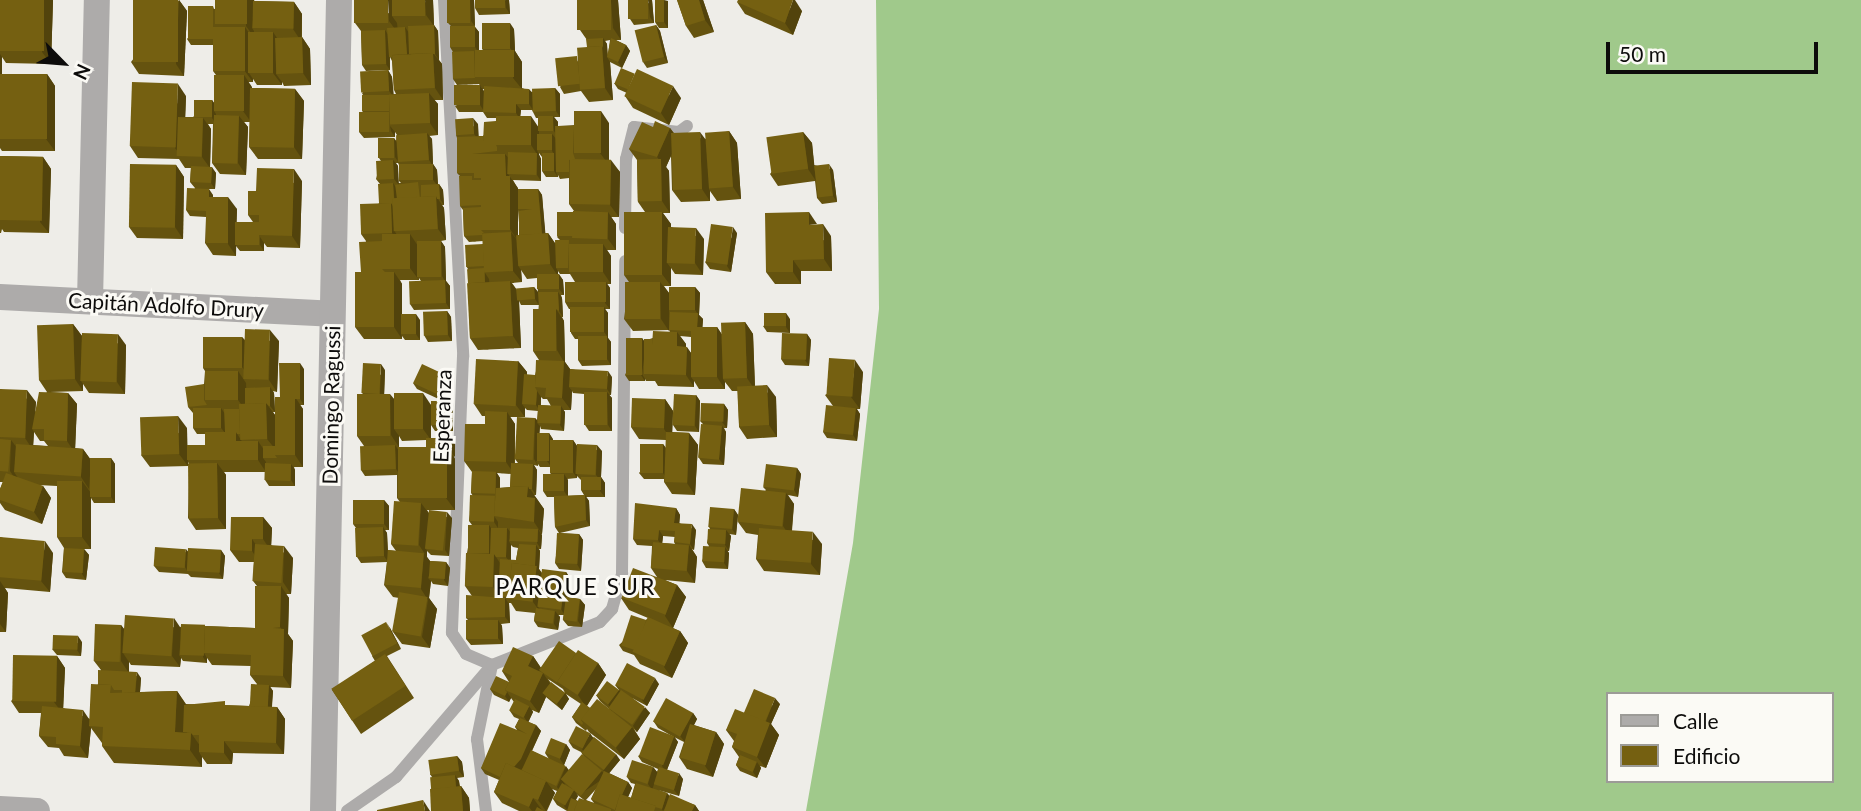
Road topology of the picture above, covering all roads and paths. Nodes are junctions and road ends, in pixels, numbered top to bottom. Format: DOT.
graph roads {
  1 [pos="97,0"];
  2 [pos="338,0"];
  3 [pos="444,0"];
  4 [pos="687,126"];
  5 [pos="0,297"];
  6 [pos="90,301"];
  7 [pos="332,314"];
  8 [pos="492,666"];
  9 [pos="0,809"];
  10 [pos="37,811"];
  11 [pos="323,811"];
  12 [pos="347,811"];
  13 [pos="486,811"];
  1 -- 6 [label="street"];
  2 -- 7 [label="street, Domingo Ragussi"];
  3 -- 8 [label="lane, Esperanza"];
  4 -- 8 [label="lane"];
  5 -- 6 [label="street, Capitán Adolfo Drury"];
  6 -- 7 [label="street, Capitán Adolfo Drury"];
  7 -- 11 [label="street, Domingo Ragussi"];
  8 -- 12 [label="lane"];
  8 -- 13 [label="lane"];
  9 -- 10 [label="street"];
}
